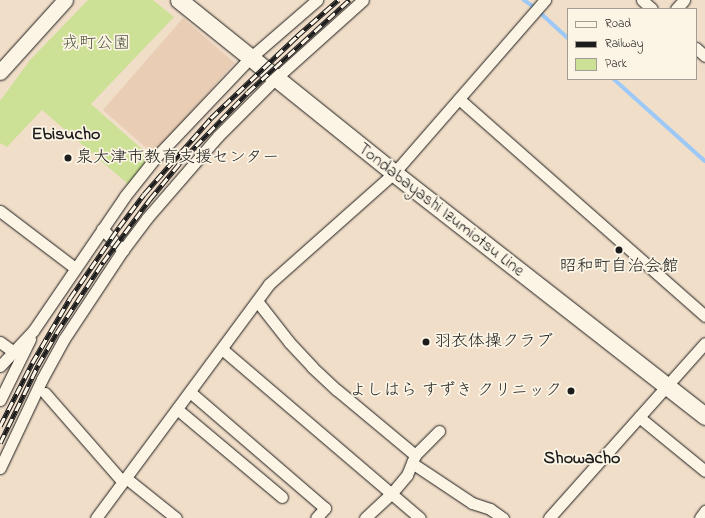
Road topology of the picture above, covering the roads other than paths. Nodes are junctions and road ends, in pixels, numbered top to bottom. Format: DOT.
graph roads {
  1 [pos="66,0"];
  2 [pos="179,0"];
  3 [pos="317,0"];
  4 [pos="363,0"];
  5 [pos="642,0"];
  6 [pos="684,0"];
  7 [pos="544,2"];
  8 [pos="651,8"];
  9 [pos="677,8"];
  10 [pos="697,49"];
  11 [pos="705,56"];
  12 [pos="250,58"];
  13 [pos="0,72"];
  14 [pos="275,79"];
  15 [pos="459,99"];
  16 [pos="394,173"];
  17 [pos="0,211"];
  18 [pos="102,230"];
  19 [pos="123,250"];
  20 [pos="75,268"];
  21 [pos="257,301"];
  22 [pos="705,316"];
  23 [pos="33,331"];
  24 [pos="0,342"];
  25 [pos="705,343"];
  26 [pos="222,349"];
  27 [pos="14,352"];
  28 [pos="0,366"];
  29 [pos="667,386"];
  30 [pos="190,392"];
  31 [pos="45,393"];
  32 [pos="0,400"];
  33 [pos="177,409"];
  34 [pos="705,416"];
  35 [pos="639,418"];
  36 [pos="439,431"];
  37 [pos="414,459"];
  38 [pos="0,468"];
  39 [pos="705,471"];
  40 [pos="124,480"];
  41 [pos="391,494"];
  42 [pos="282,497"];
  43 [pos="705,510"];
  44 [pos="96,518"];
  45 [pos="176,518"];
  46 [pos="316,518"];
  47 [pos="365,518"];
  48 [pos="420,518"];
  49 [pos="503,518"];
  50 [pos="550,518"];
  51 [pos="700,518"];
  1 -- 13 [label="main road"];
  2 -- 12 [label="main road, Tondabayashi Izumiotsu Line"];
  3 -- 12 [label="street"];
  4 -- 14 [label="street"];
  5 -- 8 [label="street"];
  6 -- 9 [label="street"];
  7 -- 15 [label="street"];
  10 -- 11 [label="street"];
  12 -- 14 [label="main road, Tondabayashi Izumiotsu Line"];
  12 -- 18 [label="street"];
  14 -- 16 [label="main road, Tondabayashi Izumiotsu Line"];
  14 -- 19 [label="street"];
  15 -- 16 [label="street"];
  15 -- 22 [label="street"];
  16 -- 21 [label="street"];
  16 -- 29 [label="main road, Tondabayashi Izumiotsu Line"];
  17 -- 20 [label="street"];
  18 -- 19 [label="street"];
  18 -- 20 [label="street"];
  19 -- 38 [label="street"];
  20 -- 23 [label="street"];
  21 -- 26 [label="street"];
  21 -- 37 [label="street"];
  23 -- 27 [label="street"];
  23 -- 32 [label="street"];
  24 -- 27 [label="street"];
  25 -- 29 [label="street"];
  26 -- 30 [label="street"];
  26 -- 41 [label="street"];
  27 -- 28 [label="street"];
  29 -- 34 [label="main road, Tondabayashi Izumiotsu Line"];
  29 -- 35 [label="street"];
  30 -- 33 [label="street"];
  30 -- 46 [label="street"];
  31 -- 40 [label="street"];
  33 -- 40 [label="street"];
  33 -- 42 [label="street"];
  35 -- 39 [label="street"];
  35 -- 50 [label="street"];
  36 -- 37 [label="street"];
  37 -- 41 [label="street"];
  37 -- 49 [label="street"];
  40 -- 44 [label="street"];
  40 -- 45 [label="street"];
  41 -- 47 [label="street"];
  41 -- 48 [label="street"];
  43 -- 51 [label="street"];
}
